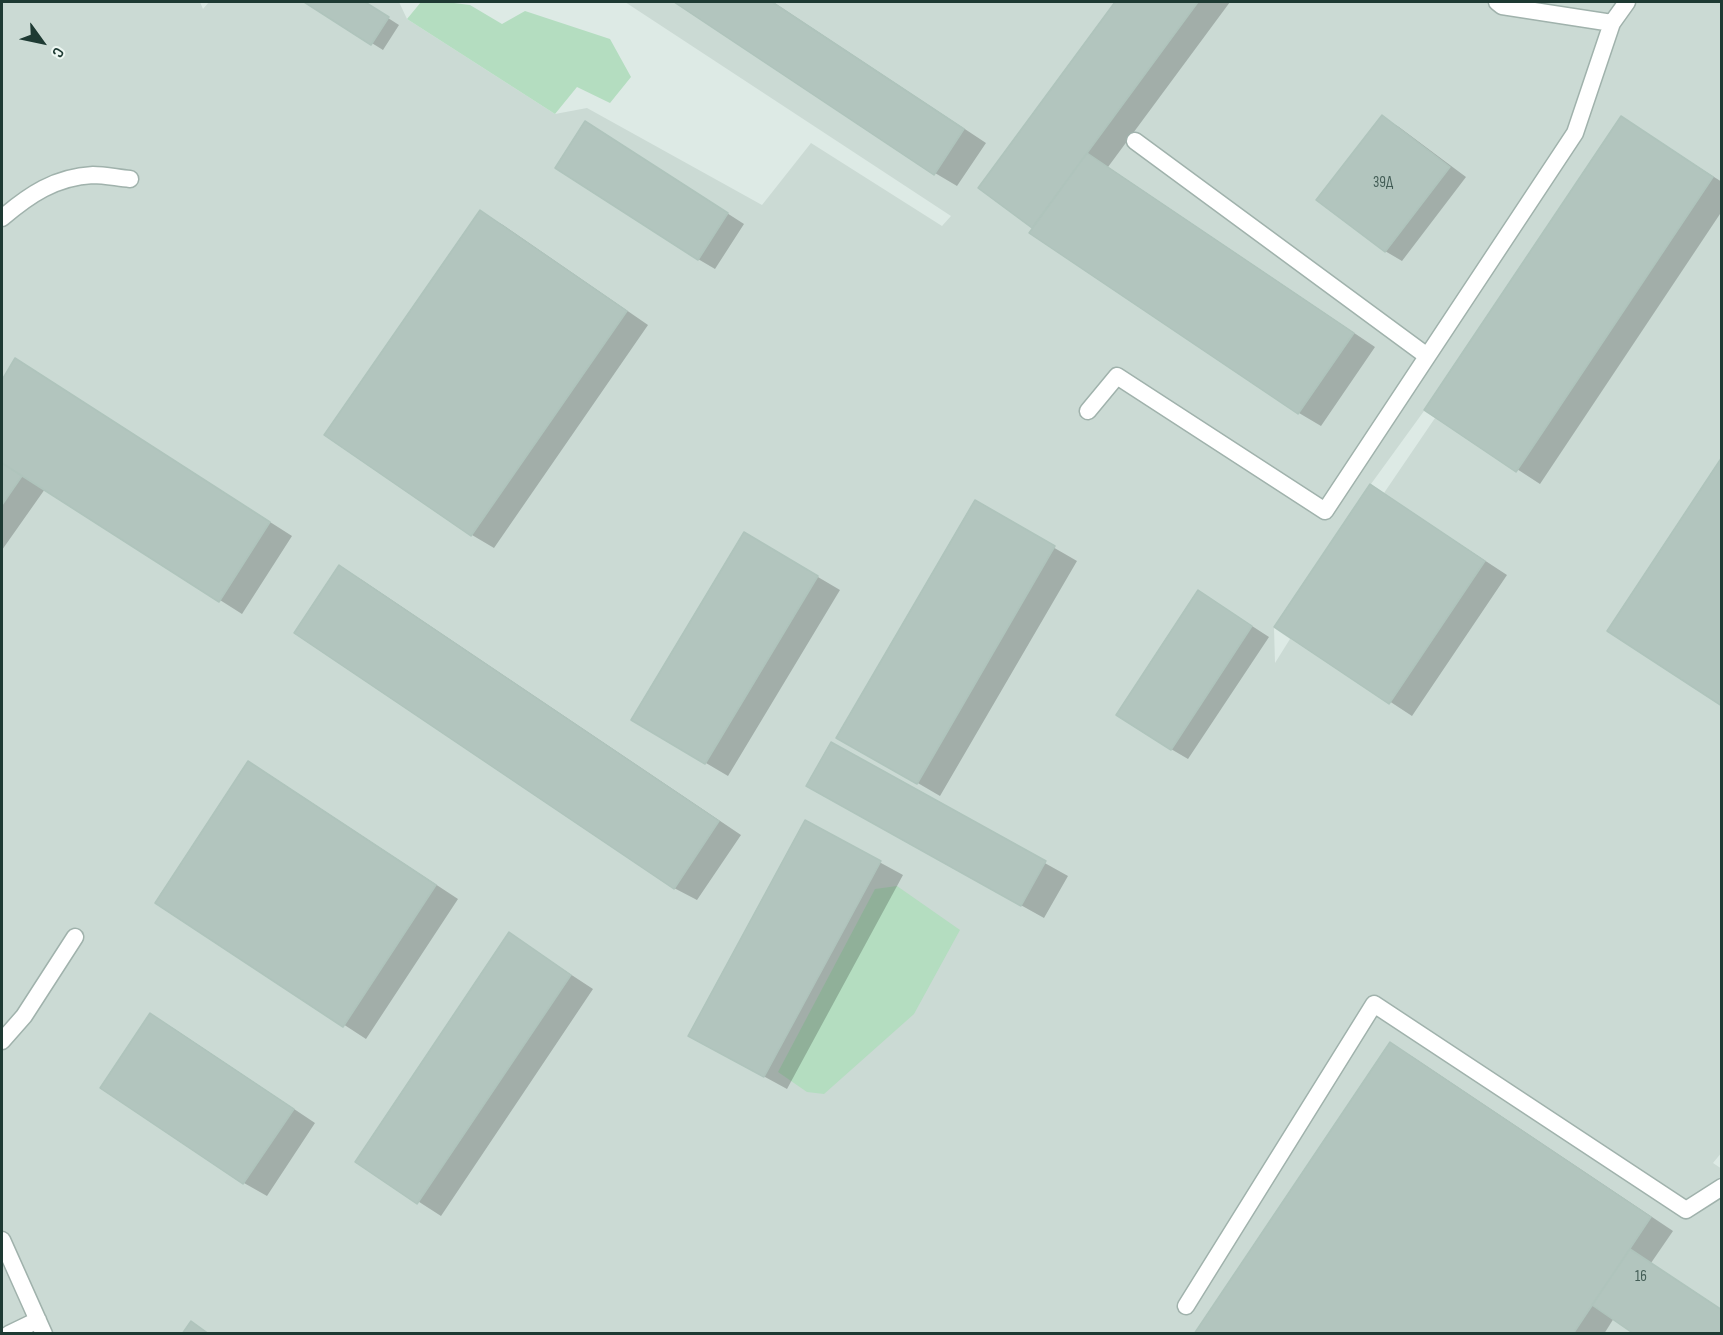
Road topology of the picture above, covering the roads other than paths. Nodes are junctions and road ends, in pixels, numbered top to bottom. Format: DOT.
graph roads {
  1 [pos="1497,2"];
  2 [pos="1627,2"];
  3 [pos="1612,23"];
  4 [pos="1135,141"];
  5 [pos="130,179"];
  6 [pos="2,218"];
  7 [pos="1427,356"];
  8 [pos="1088,411"];
  9 [pos="75,937"];
  10 [pos="2,1041"];
  11 [pos="1722,1187"];
  12 [pos="2,1240"];
  13 [pos="1186,1306"];
  14 [pos="41,1327"];
  15 [pos="9,1334"];
  1 -- 3 [label="lane"];
  2 -- 3 [label="lane"];
  3 -- 7 [label="lane"];
  4 -- 7 [label="lane"];
  5 -- 6 [label="lane"];
  7 -- 8 [label="lane"];
  9 -- 10 [label="lane"];
  11 -- 13 [label="lane"];
  12 -- 14 [label="lane"];
  14 -- 15 [label="lane"];
}
